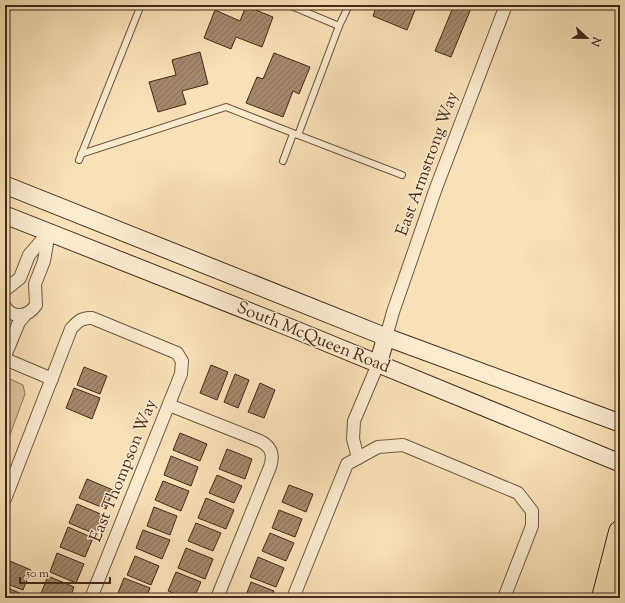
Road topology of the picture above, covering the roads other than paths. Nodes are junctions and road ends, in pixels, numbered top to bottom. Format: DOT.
graph roads {
  1 [pos="141,5"];
  2 [pos="289,5"];
  3 [pos="349,5"];
  4 [pos="506,5"];
  5 [pos="339,26"];
  6 [pos="295,135"];
  7 [pos="283,161"];
  8 [pos="402,175"];
  9 [pos="5,185"];
  10 [pos="60,207"];
  11 [pos="5,215"];
  12 [pos="49,232"];
  13 [pos="5,290"];
  14 [pos="5,307"];
  15 [pos="5,311"];
  16 [pos="25,315"];
  17 [pos="386,337"];
  18 [pos="5,357"];
  19 [pos="378,364"];
  20 [pos="52,379"];
  21 [pos="169,405"];
  22 [pos="620,423"];
  23 [pos="358,458"];
  24 [pos="620,463"];
  25 [pos="5,499"];
  26 [pos="620,532"];
  27 [pos="91,598"];
  28 [pos="217,598"];
  29 [pos="293,598"];
  30 [pos="504,598"];
  31 [pos="603,598"];
  1 -- 6 [label="lane"];
  2 -- 5 [label="lane"];
  3 -- 5 [label="lane"];
  4 -- 17 [label="street, East Armstrong Way"];
  5 -- 6 [label="lane"];
  6 -- 7 [label="lane"];
  6 -- 8 [label="lane"];
  9 -- 10 [label="main road, South McQueen Road"];
  10 -- 12 [label="main road"];
  10 -- 17 [label="main road, South McQueen Road"];
  11 -- 12 [label="main road, South McQueen Road"];
  12 -- 13 [label="street"];
  12 -- 16 [label="street"];
  12 -- 19 [label="main road, South McQueen Road"];
  14 -- 15 [label="street"];
  14 -- 16 [label="street"];
  16 -- 18 [label="street"];
  17 -- 19 [label="main road"];
  17 -- 22 [label="main road, South McQueen Road"];
  18 -- 20 [label="street"];
  19 -- 23 [label="street"];
  19 -- 24 [label="main road, South McQueen Road"];
  20 -- 21 [label="street, East Thompson Way"];
  20 -- 25 [label="street"];
  21 -- 27 [label="street, East Thompson Way"];
  21 -- 28 [label="street"];
  23 -- 29 [label="street"];
  23 -- 30 [label="street"];
  26 -- 31 [label="highway"];
}
